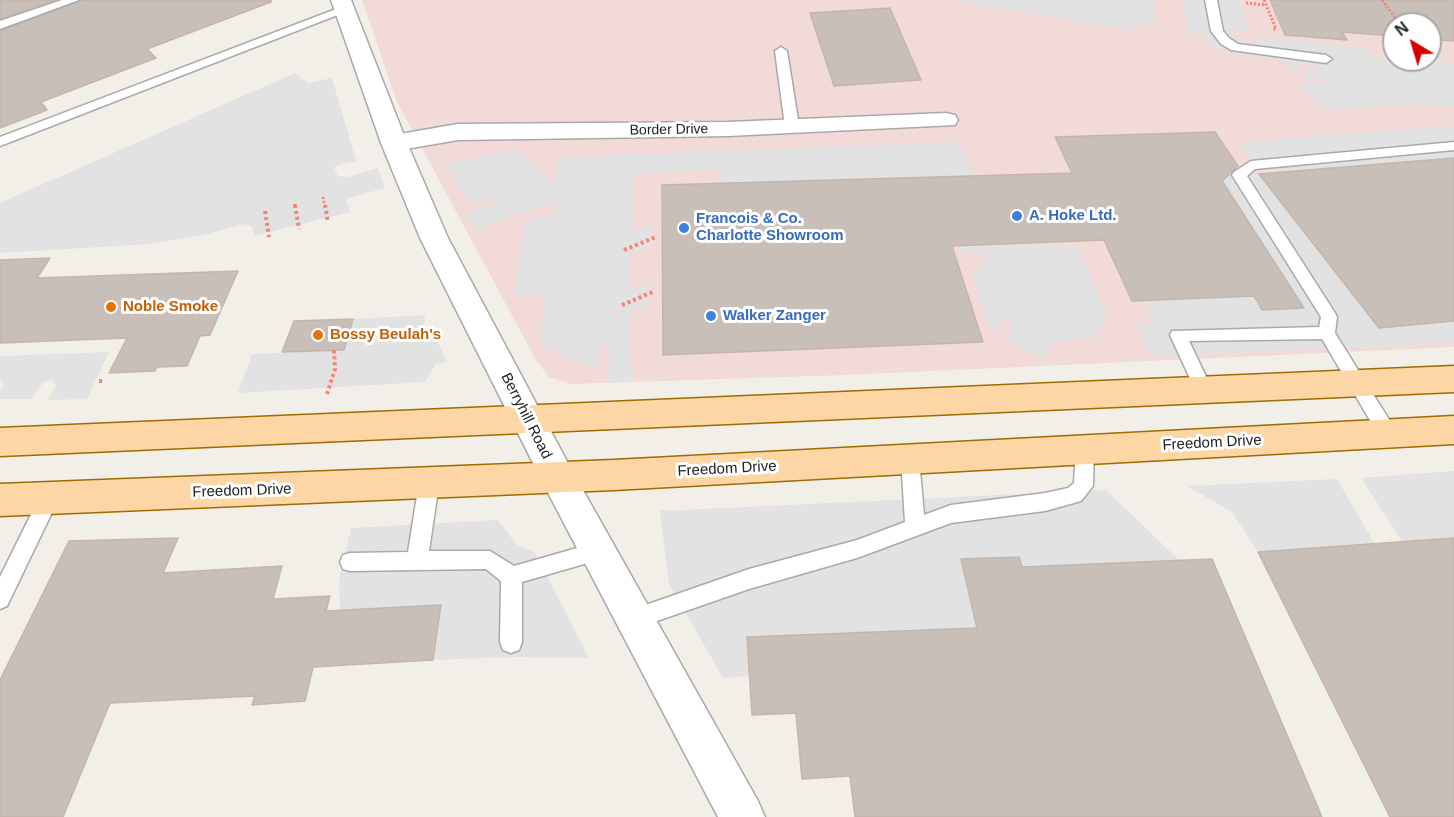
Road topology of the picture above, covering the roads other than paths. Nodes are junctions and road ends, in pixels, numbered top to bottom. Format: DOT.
graph roads {
  1 [pos="73,0"];
  2 [pos="1211,0"];
  3 [pos="342,5"];
  4 [pos="0,25"];
  5 [pos="781,51"];
  6 [pos="1326,59"];
  7 [pos="946,120"];
  8 [pos="792,126"];
  9 [pos="0,142"];
  10 [pos="394,143"];
  11 [pos="1454,146"];
  12 [pos="1327,333"];
  13 [pos="1454,379"];
  14 [pos="1358,384"];
  15 [pos="1204,391"];
  16 [pos="529,420"];
  17 [pos="1454,430"];
  18 [pos="1388,434"];
  19 [pos="0,442"];
  20 [pos="1085,450"];
  21 [pos="910,459"];
  22 [pos="558,478"];
  23 [pos="429,483"];
  24 [pos="49,498"];
  25 [pos="0,500"];
  26 [pos="915,527"];
  27 [pos="598,550"];
  28 [pos="417,561"];
  29 [pos="350,562"];
  30 [pos="511,576"];
  31 [pos="0,599"];
  32 [pos="634,619"];
  33 [pos="511,642"];
  34 [pos="742,817"];
  1 -- 4 [label="lane"];
  2 -- 6 [label="lane"];
  3 -- 9 [label="lane"];
  3 -- 10 [label="street, Berryhill Road"];
  5 -- 8 [label="lane"];
  7 -- 8 [label="street, Border Drive"];
  8 -- 10 [label="street, Border Drive"];
  10 -- 16 [label="street, Berryhill Road"];
  11 -- 12 [label="lane"];
  12 -- 14 [label="lane"];
  12 -- 15 [label="lane"];
  13 -- 14 [label="main road"];
  14 -- 15 [label="main road"];
  14 -- 18 [label="lane"];
  15 -- 16 [label="main road"];
  16 -- 19 [label="main road"];
  16 -- 22 [label="street, Berryhill Road"];
  17 -- 18 [label="main road, Freedom Drive"];
  18 -- 20 [label="main road, Freedom Drive"];
  20 -- 21 [label="main road, Freedom Drive"];
  20 -- 26 [label="lane"];
  21 -- 22 [label="main road, Freedom Drive"];
  21 -- 26 [label="lane"];
  22 -- 23 [label="main road, Freedom Drive"];
  22 -- 27 [label="street, Berryhill Road"];
  23 -- 24 [label="main road, Freedom Drive"];
  23 -- 28 [label="lane"];
  24 -- 25 [label="main road, Freedom Drive"];
  24 -- 31 [label="lane"];
  26 -- 32 [label="lane"];
  27 -- 30 [label="lane"];
  27 -- 32 [label="street, Berryhill Road"];
  28 -- 29 [label="lane"];
  28 -- 30 [label="lane"];
  30 -- 33 [label="lane"];
  32 -- 34 [label="street, Berryhill Road"];
}
